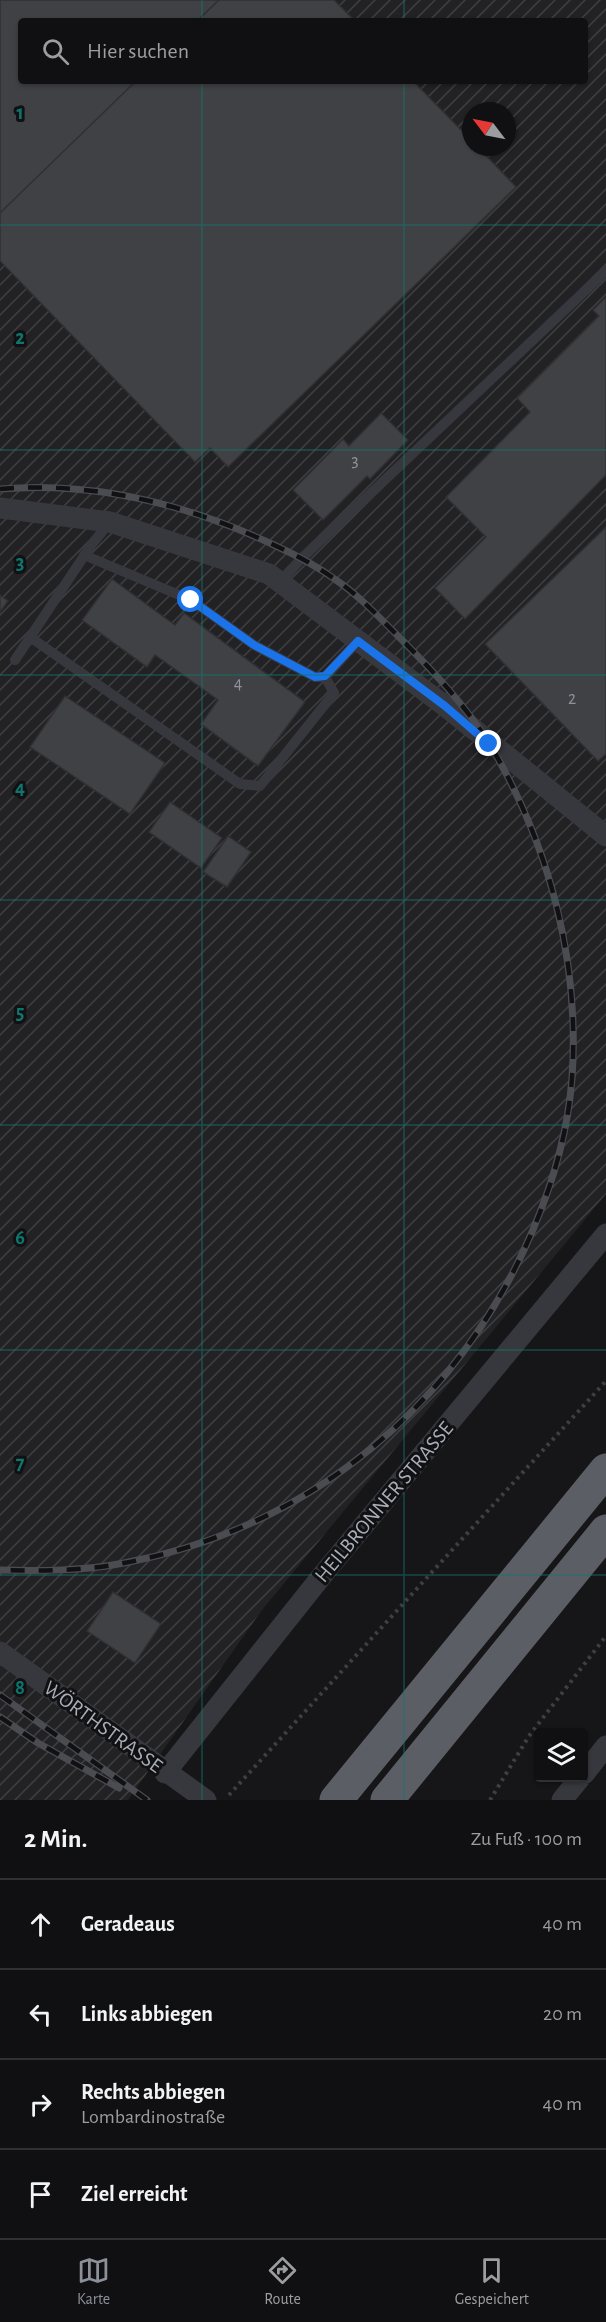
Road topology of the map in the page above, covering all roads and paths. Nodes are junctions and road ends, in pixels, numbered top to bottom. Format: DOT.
graph roads {
  1 [pos="606,271"];
  2 [pos="0,508"];
  3 [pos="110,522"];
  4 [pos="84,555"];
  5 [pos="280,582"];
  6 [pos="30,637"];
  7 [pos="358,641"];
  8 [pos="15,660"];
  9 [pos="325,676"];
  10 [pos="606,837"];
  11 [pos="606,1234"];
  12 [pos="606,1381"];
  13 [pos="606,1470"];
  14 [pos="606,1532"];
  15 [pos="606,1636"];
  16 [pos="0,1652"];
  17 [pos="606,1746"];
  18 [pos="588,1769"];
  19 [pos="165,1773"];
  20 [pos="577,1782"];
  21 [pos="206,1800"];
  22 [pos="224,1800"];
  23 [pos="336,1800"];
  24 [pos="387,1800"];
  25 [pos="490,1800"];
  26 [pos="562,1800"];
  1 -- 5 [label="lane"];
  2 -- 3 [label="street"];
  3 -- 4 [label="lane"];
  3 -- 5 [label="street"];
  4 -- 6 [label="lane"];
  4 -- 9 [label="lane"];
  5 -- 7 [label="street"];
  6 -- 8 [label="lane"];
  6 -- 9 [label="lane"];
  7 -- 9 [label="lane"];
  7 -- 10 [label="street"];
  11 -- 19 [label="street, HEILBRONNER STRASSE"];
  12 -- 22 [label="path"];
  13 -- 23 [label="highway"];
  14 -- 24 [label="highway"];
  15 -- 25 [label="path"];
  16 -- 19 [label="street, WÖRTHSTRASSE"];
  17 -- 18 [label="street"];
  19 -- 21 [label="street, WÖRTHSTRASSE"];
  20 -- 26 [label="street"];
}
